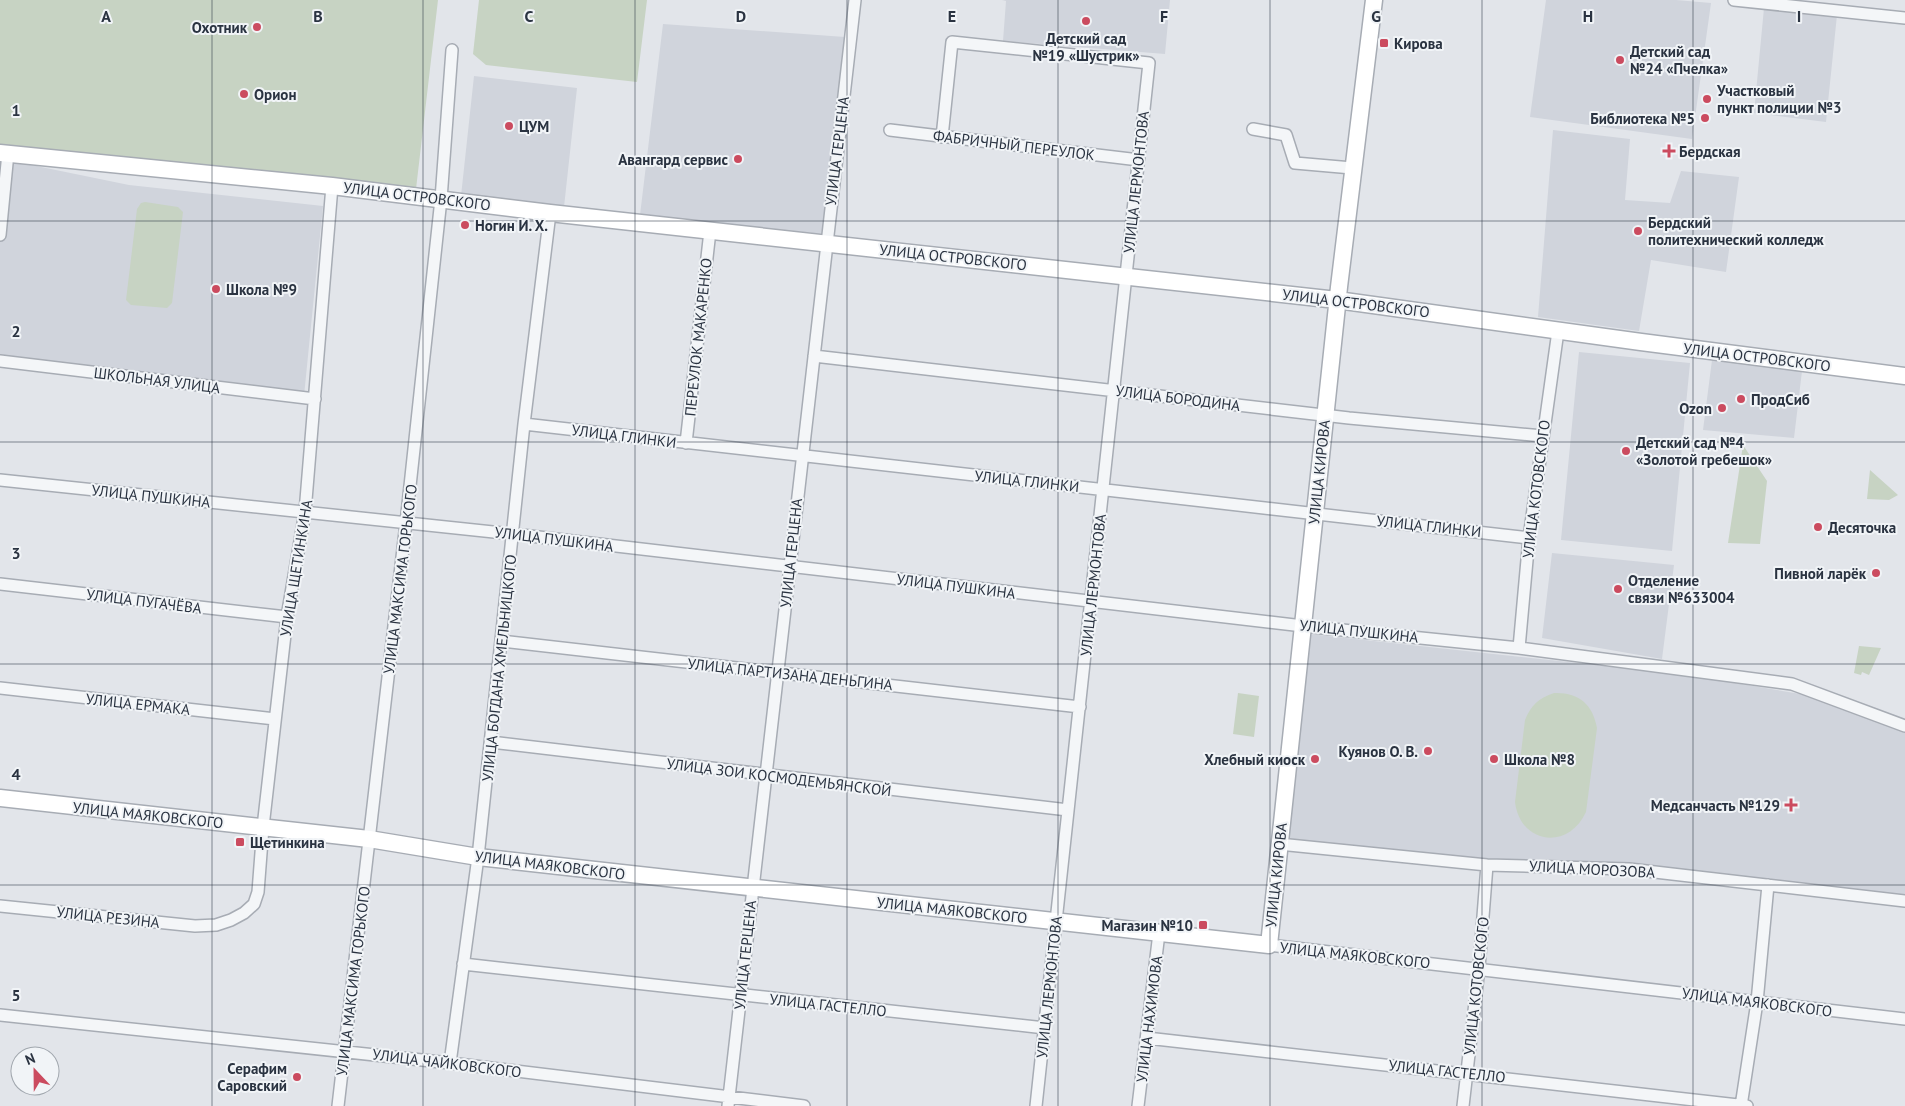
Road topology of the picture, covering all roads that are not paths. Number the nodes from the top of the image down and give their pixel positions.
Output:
1 (855, 0) edge
2 (1374, 0) edge
3 (1734, 0) edge
4 (1905, 18) edge
5 (452, 50) dead end
6 (1253, 129) dead end
7 (890, 130) dead end
8 (942, 137) junction
9 (4, 153) edge
10 (1139, 160) junction
11 (1352, 168) junction
12 (332, 186) junction
13 (441, 199) junction
14 (550, 213) junction
15 (710, 231) junction
16 (0, 235) edge
17 (827, 243) junction
18 (1126, 276) junction
19 (1337, 300) junction
20 (1558, 330) junction
21 (814, 356) junction
22 (0, 361) edge
23 (1905, 376) edge
24 (1114, 391) junction
25 (315, 399) junction
26 (1325, 415) junction
27 (524, 424) junction
28 (1543, 436) junction
29 (686, 443) junction
30 (802, 456) junction
31 (0, 480) edge
32 (1104, 490) junction
33 (306, 512) junction
34 (1315, 514) junction
35 (406, 523) junction
36 (513, 534) junction
37 (1529, 538) junction
38 (790, 567) junction
39 (0, 584) edge
40 (1091, 601) junction
41 (287, 617) junction
42 (1303, 626) junction
43 (502, 641) junction
44 (1519, 648) junction
45 (778, 673) junction
46 (0, 688) edge
47 (1080, 707) junction
48 (275, 719) junction
49 (1905, 726) edge
50 (491, 742) junction
51 (766, 775) junction
52 (0, 798) edge
53 (1068, 810) junction
54 (262, 827) junction
55 (369, 839) junction
56 (1279, 844) junction
57 (478, 857) junction
58 (1487, 865) junction
59 (1768, 885) junction
60 (752, 888) junction
61 (1905, 901) edge
62 (0, 906) edge
63 (1056, 921) junction
64 (216, 925) joint
65 (1159, 932) junction
66 (1269, 945) junction
67 (463, 964) junction
68 (1480, 968) junction
69 (740, 995) junction
70 (1757, 1002) junction
71 (0, 1014) edge
72 (1905, 1019) edge
73 (1045, 1028) junction
74 (1146, 1038) junction
75 (345, 1051) junction
76 (450, 1063) junction
77 (1468, 1073) junction
78 (729, 1102) edge
79 (338, 1106) edge
80 (804, 1106) edge
81 (1036, 1106) edge
82 (1138, 1106) edge
83 (1463, 1106) edge
84 (1743, 1106) edge

1 - 17 street, УЛИЦА ГЕРЦЕНА
2 - 11 street, УЛИЦА КИРОВА
3 - 4 street
5 - 13 street, УЛИЦА МАКСИМА ГОРЬКОГО
6 - 11 street
7 - 8 street, ФАБРИЧНЫЙ ПЕРЕУЛОК
8 - 10 street, ФАБРИЧНЫЙ ПЕРЕУЛОК
8 - 10 street, УЛИЦА ЛЕРМОНТОВА
9 - 12 street, УЛИЦА ОСТРОВСКОГО
9 - 16 street
10 - 18 street, УЛИЦА ЛЕРМОНТОВА
11 - 19 street, УЛИЦА КИРОВА
12 - 13 street, УЛИЦА ОСТРОВСКОГО
12 - 25 street, УЛИЦА ЩЕТИНКИНА
13 - 14 street, УЛИЦА ОСТРОВСКОГО
13 - 35 street, УЛИЦА МАКСИМА ГОРЬКОГО
14 - 15 street, УЛИЦА ОСТРОВСКОГО
14 - 27 street, УЛИЦА БОГДАНА ХМЕЛЬНИЦКОГО
15 - 17 street, УЛИЦА ОСТРОВСКОГО
15 - 29 street, ПЕРЕУЛОК МАКАРЕНКО
17 - 18 street, УЛИЦА ОСТРОВСКОГО
17 - 21 street, УЛИЦА ГЕРЦЕНА
18 - 19 street, УЛИЦА ОСТРОВСКОГО
18 - 24 street, УЛИЦА ЛЕРМОНТОВА
19 - 20 street, УЛИЦА ОСТРОВСКОГО
19 - 26 street, УЛИЦА КИРОВА
20 - 23 street, УЛИЦА ОСТРОВСКОГО
20 - 28 street, УЛИЦА КОТОВСКОГО
21 - 24 street, УЛИЦА БОРОДИНА
21 - 30 street, УЛИЦА ГЕРЦЕНА
22 - 25 street, ШКОЛЬНАЯ УЛИЦА
24 - 26 street, УЛИЦА БОРОДИНА
24 - 32 street, УЛИЦА ЛЕРМОНТОВА
25 - 33 street, УЛИЦА ЩЕТИНКИНА
26 - 28 street, УЛИЦА БОРОДИНА
26 - 34 street, УЛИЦА КИРОВА
27 - 29 street, УЛИЦА ГЛИНКИ
27 - 36 street, УЛИЦА БОГДАНА ХМЕЛЬНИЦКОГО
28 - 37 street, УЛИЦА КОТОВСКОГО
29 - 30 street, УЛИЦА ГЛИНКИ
30 - 32 street, УЛИЦА ГЛИНКИ
30 - 38 street, УЛИЦА ГЕРЦЕНА
31 - 33 street, УЛИЦА ПУШКИНА
32 - 34 street, УЛИЦА ГЛИНКИ
32 - 40 street, УЛИЦА ЛЕРМОНТОВА
33 - 35 street, УЛИЦА ПУШКИНА
33 - 41 street, УЛИЦА ЩЕТИНКИНА
34 - 37 street, УЛИЦА ГЛИНКИ
34 - 42 street, УЛИЦА КИРОВА
35 - 36 street, УЛИЦА ПУШКИНА
35 - 55 street, УЛИЦА МАКСИМА ГОРЬКОГО
36 - 38 street, УЛИЦА ПУШКИНА
36 - 43 street, УЛИЦА БОГДАНА ХМЕЛЬНИЦКОГО
37 - 44 street, УЛИЦА КОТОВСКОГО
38 - 40 street, УЛИЦА ПУШКИНА
38 - 45 street, УЛИЦА ГЕРЦЕНА
39 - 41 street, УЛИЦА ПУГАЧЁВА
40 - 42 street, УЛИЦА ПУШКИНА
40 - 47 street, УЛИЦА ЛЕРМОНТОВА
41 - 48 street, УЛИЦА ЩЕТИНКИНА
42 - 44 street, УЛИЦА ПУШКИНА
42 - 56 street, УЛИЦА КИРОВА
43 - 45 street, УЛИЦА ПАРТИЗАНА ДЕНЬГИНА
43 - 50 street, УЛИЦА БОГДАНА ХМЕЛЬНИЦКОГО
44 - 49 street, УЛИЦА ПУШКИНА
45 - 47 street, УЛИЦА ПАРТИЗАНА ДЕНЬГИНА
45 - 51 street, УЛИЦА ГЕРЦЕНА
46 - 48 street, УЛИЦА ЕРМАКА
47 - 53 street, УЛИЦА ЛЕРМОНТОВА
48 - 54 street, УЛИЦА ЩЕТИНКИНА
50 - 51 street, УЛИЦА ЗОИ КОСМОДЕМЬЯНСКОЙ
50 - 57 street, УЛИЦА БОГДАНА ХМЕЛЬНИЦКОГО
51 - 53 street, УЛИЦА ЗОИ КОСМОДЕМЬЯНСКОЙ
51 - 60 street, УЛИЦА ГЕРЦЕНА
52 - 54 street, УЛИЦА МАЯКОВСКОГО
53 - 63 street, УЛИЦА ЛЕРМОНТОВА
54 - 55 street, УЛИЦА МАЯКОВСКОГО
54 - 64 street, УЛИЦА ЩЕТИНКИНА
55 - 57 street, УЛИЦА МАЯКОВСКОГО
55 - 75 street, УЛИЦА МАКСИМА ГОРЬКОГО
56 - 58 street, УЛИЦА МОРОЗОВА
56 - 66 street, УЛИЦА КИРОВА
57 - 60 street, УЛИЦА МАЯКОВСКОГО
57 - 67 street, УЛИЦА БОГДАНА ХМЕЛЬНИЦКОГО
58 - 59 street, УЛИЦА МОРОЗОВА
58 - 68 street, УЛИЦА КОТОВСКОГО
59 - 61 street, УЛИЦА МОРОЗОВА
59 - 70 street
60 - 63 street, УЛИЦА МАЯКОВСКОГО
60 - 69 street, УЛИЦА ГЕРЦЕНА
62 - 64 street, УЛИЦА РЕЗИНА
63 - 65 street, УЛИЦА МАЯКОВСКОГО
63 - 73 street, УЛИЦА ЛЕРМОНТОВА
65 - 66 street, УЛИЦА МАЯКОВСКОГО
65 - 74 street, УЛИЦА НАХИМОВА
66 - 68 street, УЛИЦА МАЯКОВСКОГО
67 - 69 street, УЛИЦА ГАСТЕЛЛО
67 - 76 street, УЛИЦА БОГДАНА ХМЕЛЬНИЦКОГО
68 - 70 street, УЛИЦА МАЯКОВСКОГО
68 - 77 street, УЛИЦА КОТОВСКОГО
69 - 73 street, УЛИЦА ГАСТЕЛЛО
69 - 78 street, УЛИЦА ГЕРЦЕНА
70 - 72 street, УЛИЦА МАЯКОВСКОГО
70 - 84 street
71 - 75 street, УЛИЦА ЧАЙКОВСКОГО
73 - 81 street, УЛИЦА ЛЕРМОНТОВА
74 - 77 street, УЛИЦА ГАСТЕЛЛО
74 - 82 street, УЛИЦА НАХИМОВА
75 - 76 street, УЛИЦА ЧАЙКОВСКОГО
75 - 79 street, УЛИЦА МАКСИМА ГОРЬКОГО
76 - 78 street, УЛИЦА ЧАЙКОВСКОГО
77 - 83 street, УЛИЦА КОТОВСКОГО
77 - 84 street, УЛИЦА ГАСТЕЛЛО
78 - 80 street, УЛИЦА ЧАЙКОВСКОГО

